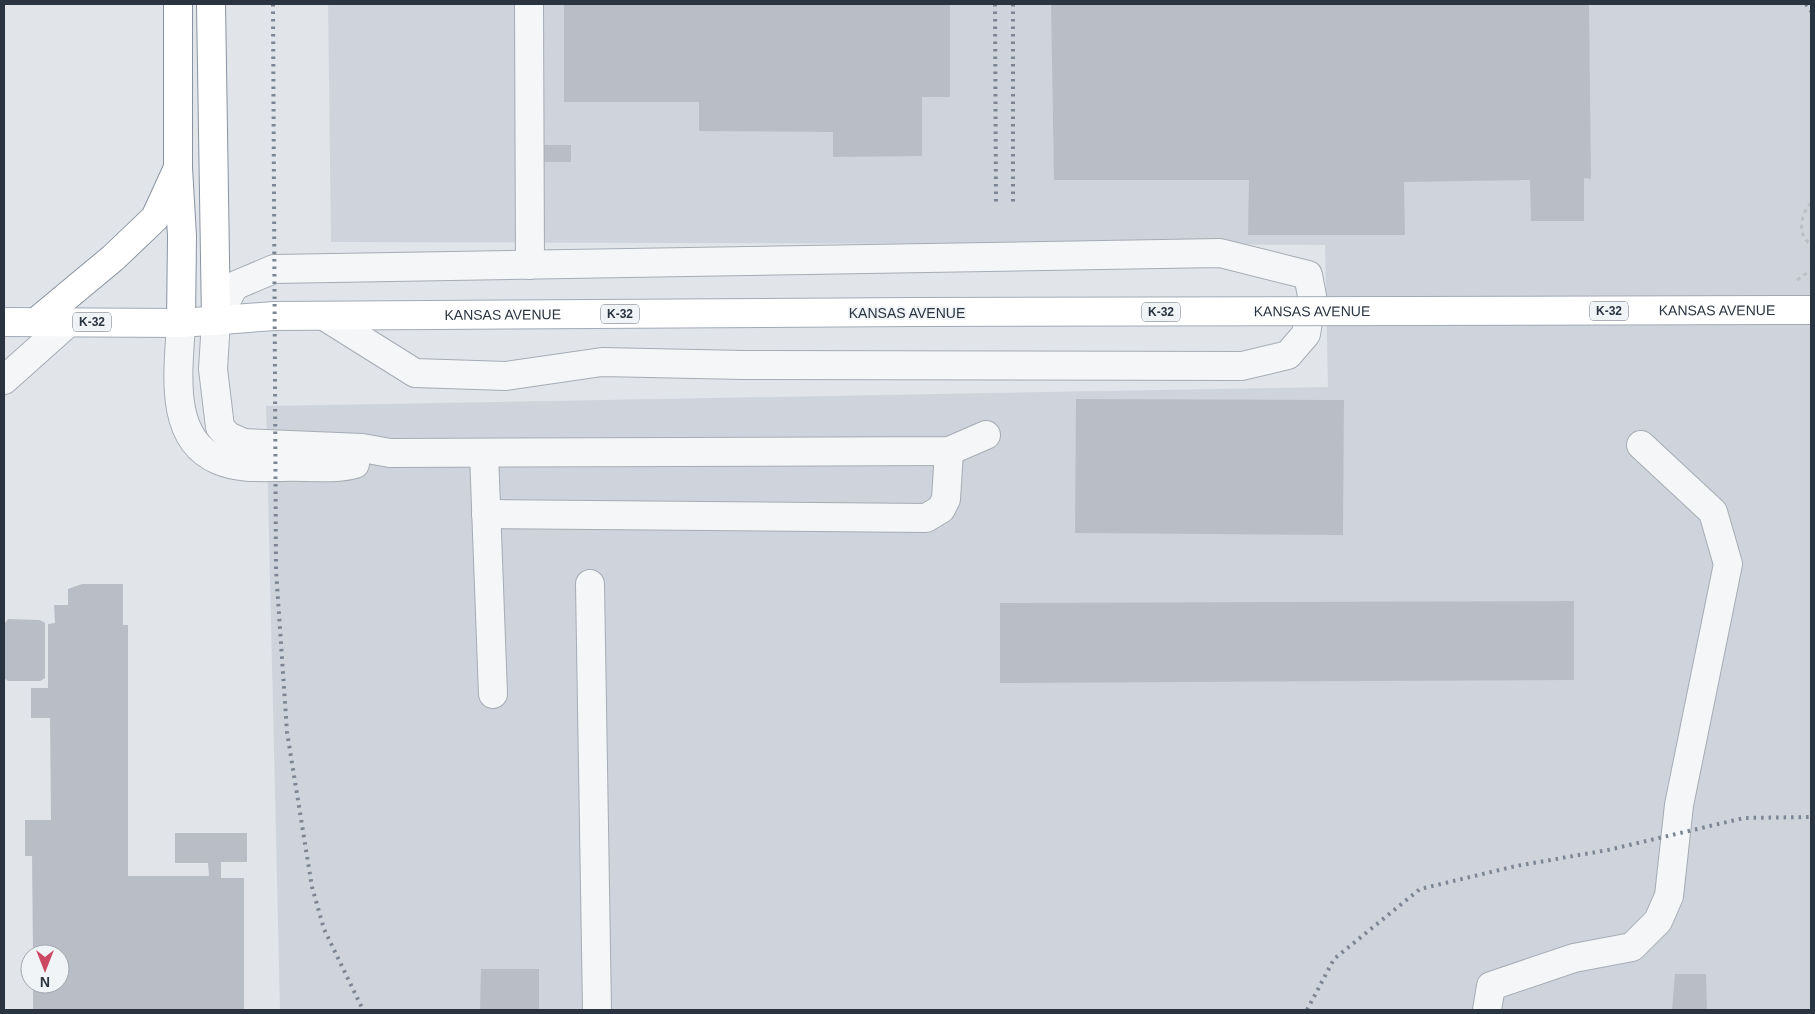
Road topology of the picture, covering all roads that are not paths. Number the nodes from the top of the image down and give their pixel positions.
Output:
1 (178, 4) edge
2 (211, 4) edge
3 (529, 4) edge
4 (178, 168) junction
5 (530, 264) junction
6 (1811, 310) edge
7 (324, 316) junction
8 (216, 321) junction
9 (4, 322) edge
10 (36, 322) junction
11 (69, 322) junction
12 (181, 323) junction
13 (4, 380) edge
14 (986, 435) dead end
15 (1641, 445) dead end
16 (949, 451) junction
17 (390, 453) junction
18 (484, 453) junction
19 (486, 514) junction
20 (590, 584) dead end
21 (493, 694) dead end
22 (597, 1010) edge
23 (1488, 1010) edge

1 - 4 main road
2 - 8 main road
3 - 5 street
4 - 10 main road
4 - 12 main road
5 - 7 street
5 - 8 street
6 - 7 main road, KANSAS AVENUE / K-32, bridge
7 - 8 main road, KANSAS AVENUE / K-32
8 - 12 main road, KANSAS AVENUE / K-32
8 - 17 street
9 - 10 main road, KANSAS AVENUE / K-32
10 - 11 main road, KANSAS AVENUE / K-32
11 - 12 main road, KANSAS AVENUE / K-32
11 - 13 street
12 - 17 street
14 - 16 street
15 - 23 street
16 - 18 street
16 - 19 street
17 - 18 street
18 - 19 street
19 - 21 street
20 - 22 street

